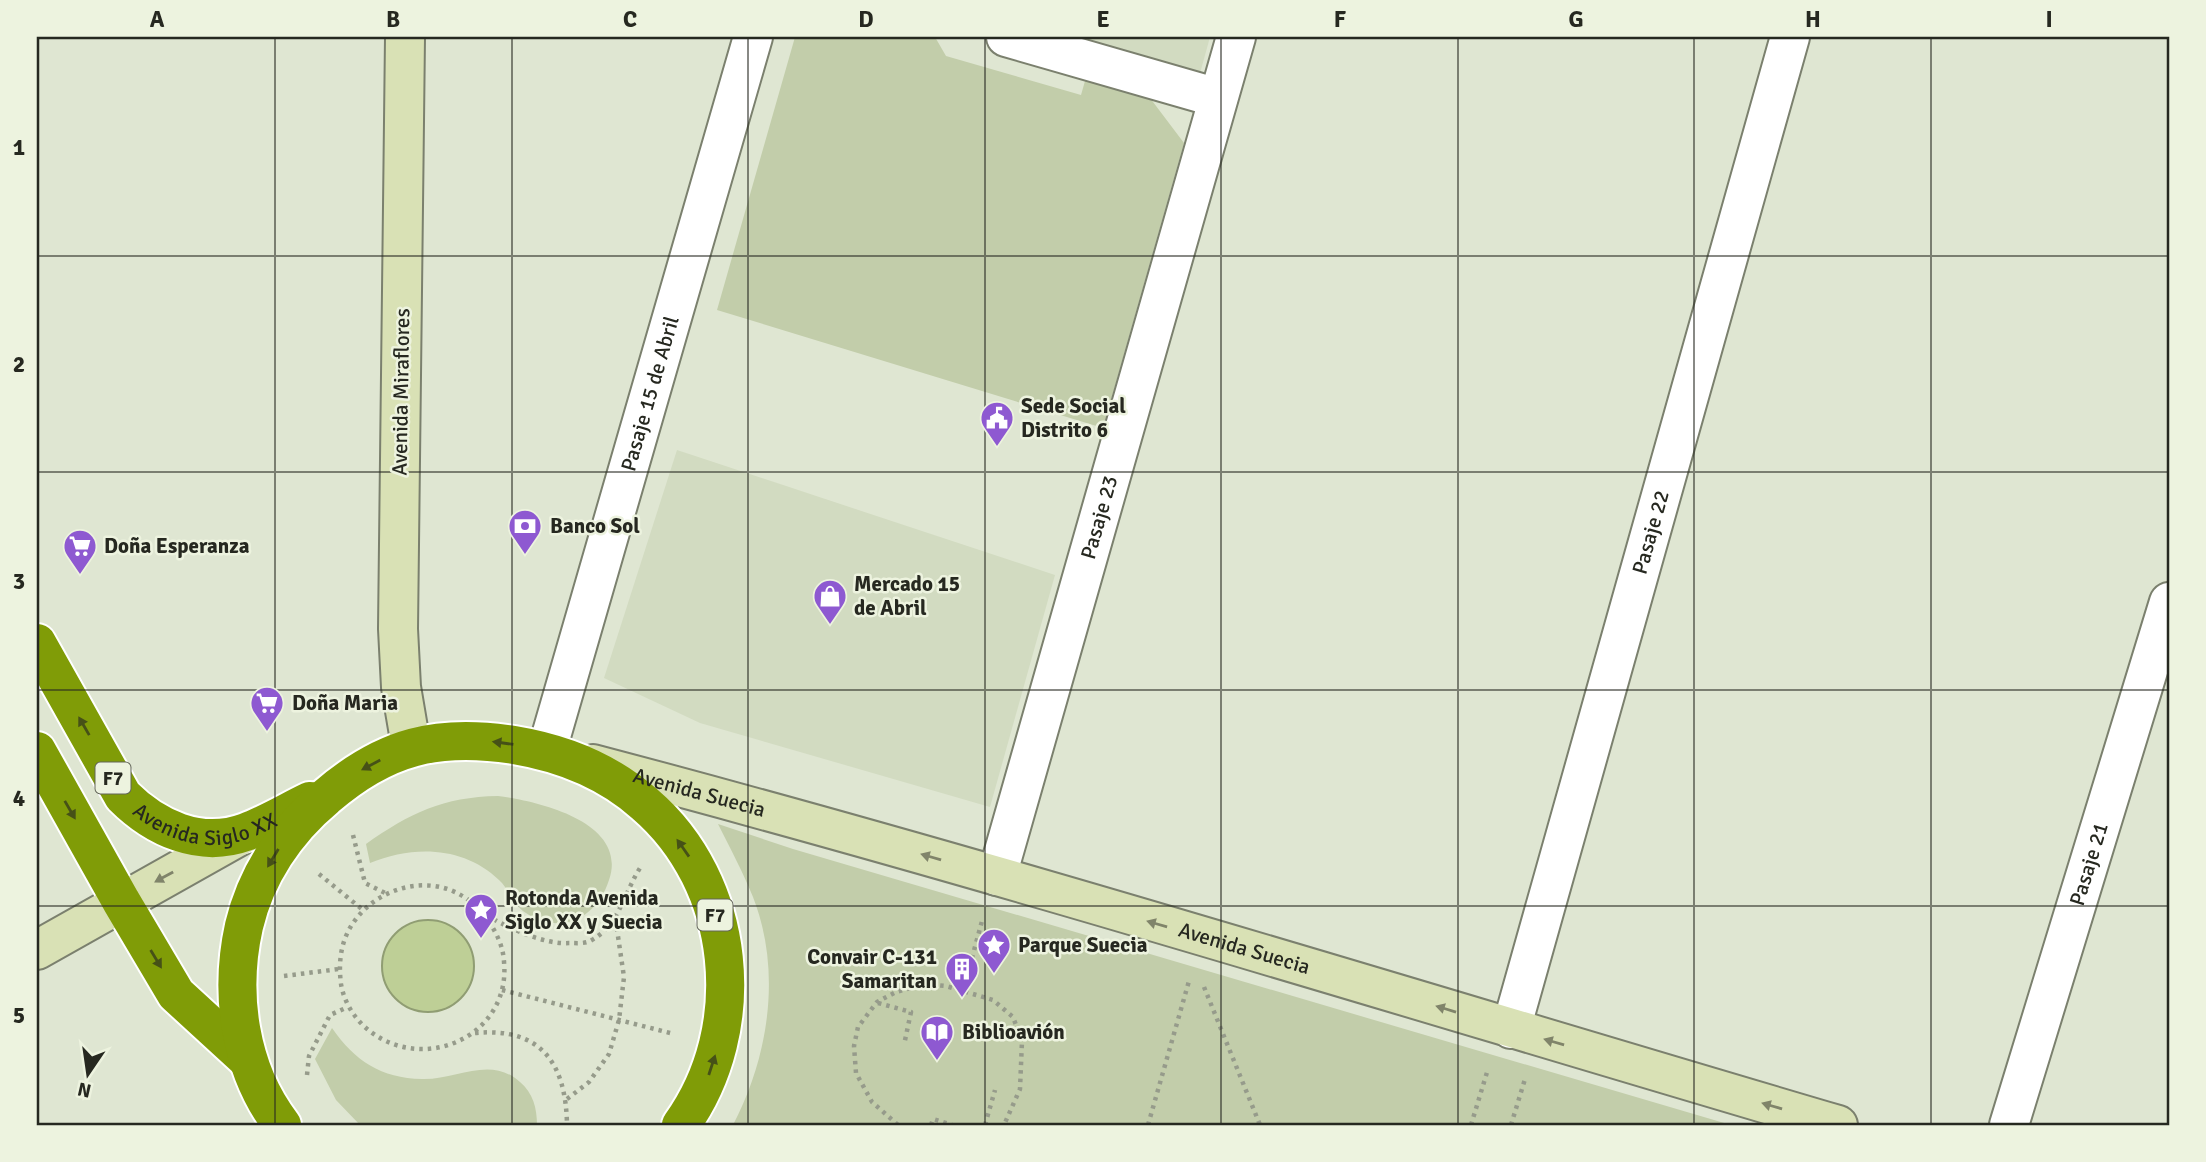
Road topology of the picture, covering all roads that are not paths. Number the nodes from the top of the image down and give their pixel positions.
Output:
1 (405, 37) edge
2 (753, 37) edge
3 (1006, 37) edge
4 (1236, 37) edge
5 (1790, 37) edge
6 (1218, 98) junction
7 (2169, 602) edge
8 (37, 643) edge
9 (411, 746) junction
10 (37, 751) edge
11 (558, 754) junction
12 (335, 789) junction
13 (245, 833) junction
14 (996, 876) junction
15 (121, 901) junction
16 (37, 950) edge
17 (1511, 1029) junction
18 (248, 1060) junction
19 (272, 1115) edge
20 (681, 1125) edge
21 (1838, 1125) edge
22 (2009, 1125) edge

1 - 9 main road, Avenida Miraflores
2 - 11 street, Pasaje 15 de Abril
3 - 6 street
4 - 6 street, Pasaje 23
5 - 17 street, Pasaje 22
6 - 14 street, Pasaje 23
7 - 22 street, Pasaje 21
13 -> 8 highway, Avenida Siglo XX / F7
11 -> 9 highway, F7
9 -> 12 highway, F7
10 -> 15 highway, F7
14 -> 11 main road, Avenida Suecia
20 -> 11 highway, F7
12 - 13 highway, Avenida Siglo XX / F7
12 -> 18 highway, F7
13 -> 15 main road
17 -> 14 main road, Avenida Suecia
15 - 16 main road
15 -> 18 highway, F7
21 -> 17 main road, Avenida Suecia
18 - 19 highway, F7

